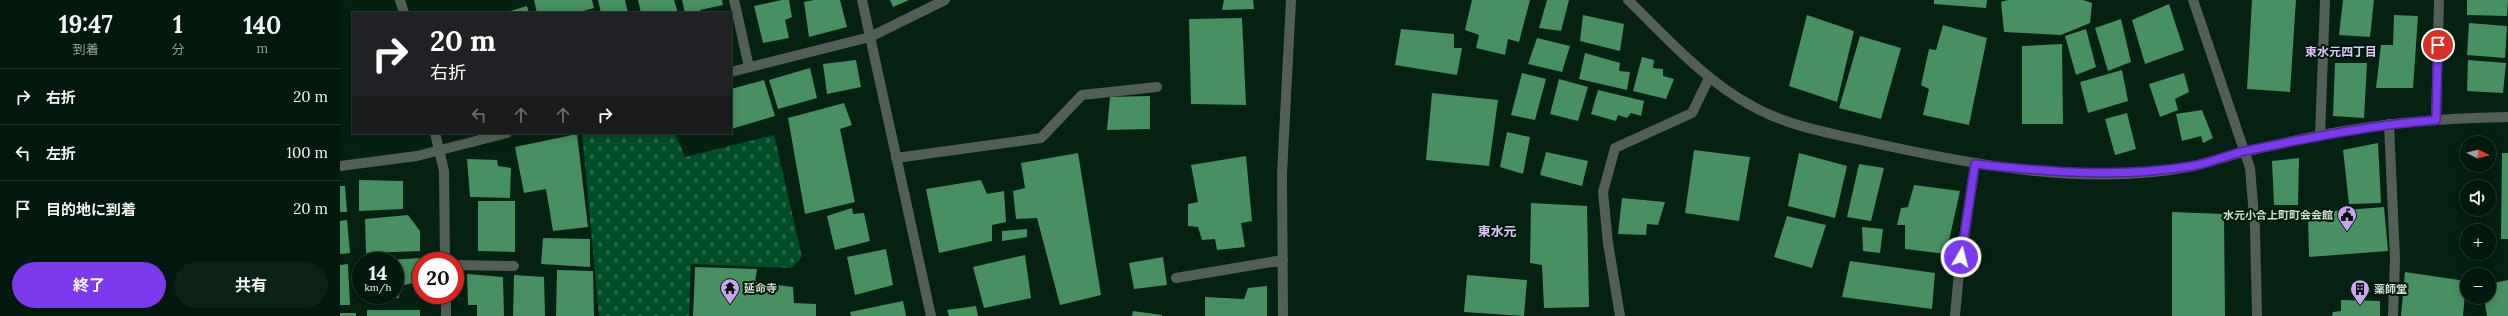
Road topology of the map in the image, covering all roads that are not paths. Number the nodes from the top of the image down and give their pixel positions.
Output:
1 (400, 0) edge
2 (734, 0) edge
3 (862, 0) edge
4 (945, 0) edge
5 (1291, 0) edge
6 (1628, 0) edge
7 (2193, 0) edge
8 (2325, 0) edge
9 (2439, 0) edge
10 (404, 12) edge
11 (870, 37) junction
12 (750, 67) junction
13 (732, 72) edge
14 (1709, 78) junction
15 (1157, 87) dead end
16 (2508, 117) edge
17 (2436, 120) junction
18 (2389, 124) junction
19 (435, 134) edge
20 (503, 134) edge
21 (2320, 136) junction
22 (440, 151) junction
23 (2243, 152) junction
24 (896, 158) junction
25 (1975, 164) junction
26 (340, 166) edge
27 (445, 252) edge
28 (1282, 260) junction
29 (464, 265) edge
30 (514, 266) dead end
31 (1176, 278) dead end
32 (446, 304) edge
33 (446, 316) edge
34 (931, 316) edge
35 (1283, 316) edge
36 (1620, 316) edge
37 (1955, 316) edge
38 (2257, 316) edge
39 (2393, 316) edge

1 - 10 street
2 - 12 street
3 - 11 street
4 - 11 street
5 - 28 street
6 - 14 street
7 - 23 street
8 - 21 street
9 - 17 street
11 - 12 street
11 - 24 street
12 - 13 street
14 - 25 street
14 - 36 street
15 - 24 street
16 - 17 street
17 - 18 street
18 - 21 street
18 - 39 street
19 - 22 street
20 - 22 street
21 - 23 street
22 - 26 street
22 - 27 street
23 - 25 street
23 - 38 street
24 - 34 street
25 - 37 street
28 - 31 street
28 - 35 street
29 - 30 street
32 - 33 street

